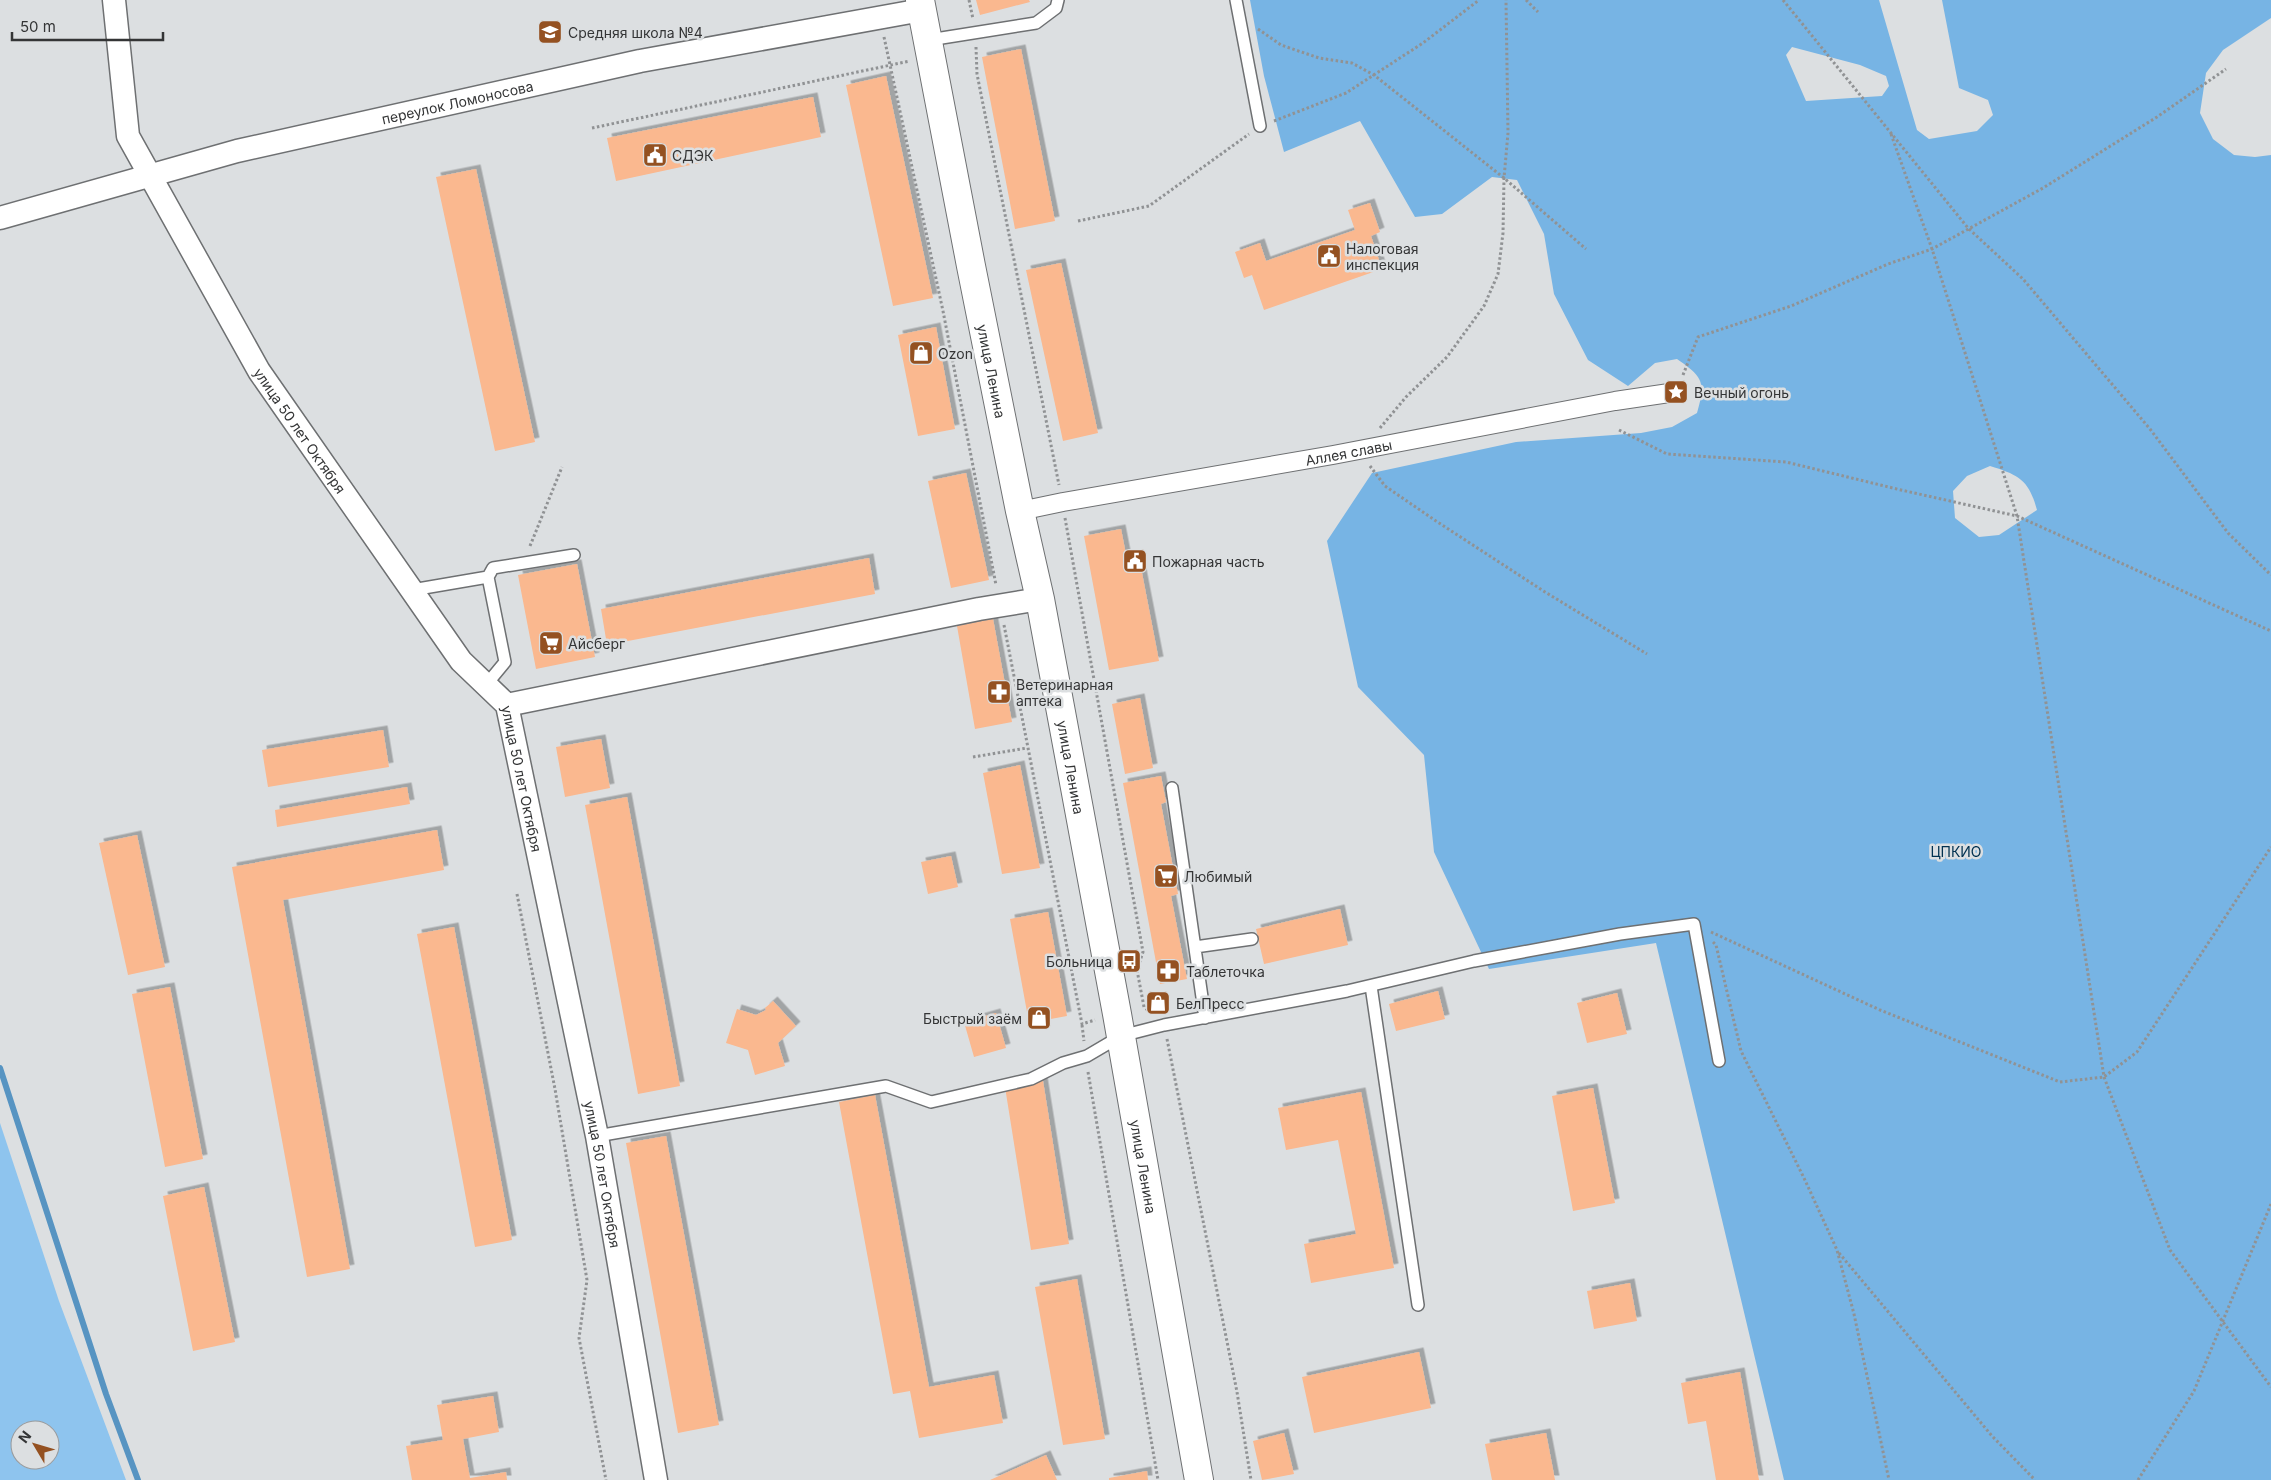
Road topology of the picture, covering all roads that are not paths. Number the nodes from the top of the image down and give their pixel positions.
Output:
1 (114, 0) edge
2 (1058, 0) edge
3 (1236, 0) edge
4 (921, 5) edge
5 (930, 48) junction
6 (1260, 126) road end
7 (152, 176) junction
8 (0, 218) edge
9 (1676, 392) road end
10 (1020, 511) junction
11 (574, 555) dead end
12 (488, 577) junction
13 (412, 590) junction
14 (1040, 599) junction
15 (486, 685) junction
16 (507, 705) junction
17 (1172, 788) dead end
18 (1252, 939) dead end
19 (1195, 947) junction
20 (1371, 986) junction
21 (1205, 1018) junction
22 (1119, 1025) junction
23 (1719, 1061) dead end
24 (597, 1136) junction
25 (1418, 1305) dead end
26 (656, 1480) edge
27 (1199, 1480) edge

1 - 7 street, улица 50 лет Октября
2 - 5 lane
3 - 6 lane
4 - 5 street, улица Ленина
4 - 7 street, переулок Ломоносова
5 - 10 street, улица Ленина
7 - 8 street, переулок Ломоносова
7 - 13 street, улица 50 лет Октября
9 - 10 street, Аллея славы
10 - 14 street, улица Ленина
11 - 12 lane
12 - 13 lane
12 - 15 lane
13 - 15 street, улица 50 лет Октября
14 - 16 street
14 - 22 street, улица Ленина
15 - 16 street, улица 50 лет Октября
16 - 24 street, улица 50 лет Октября
17 - 19 lane
18 - 19 lane
19 - 21 lane
20 - 21 lane
20 - 23 lane
20 - 25 lane
21 - 22 lane
22 - 24 lane
22 - 27 street, улица Ленина
24 - 26 street, улица 50 лет Октября

